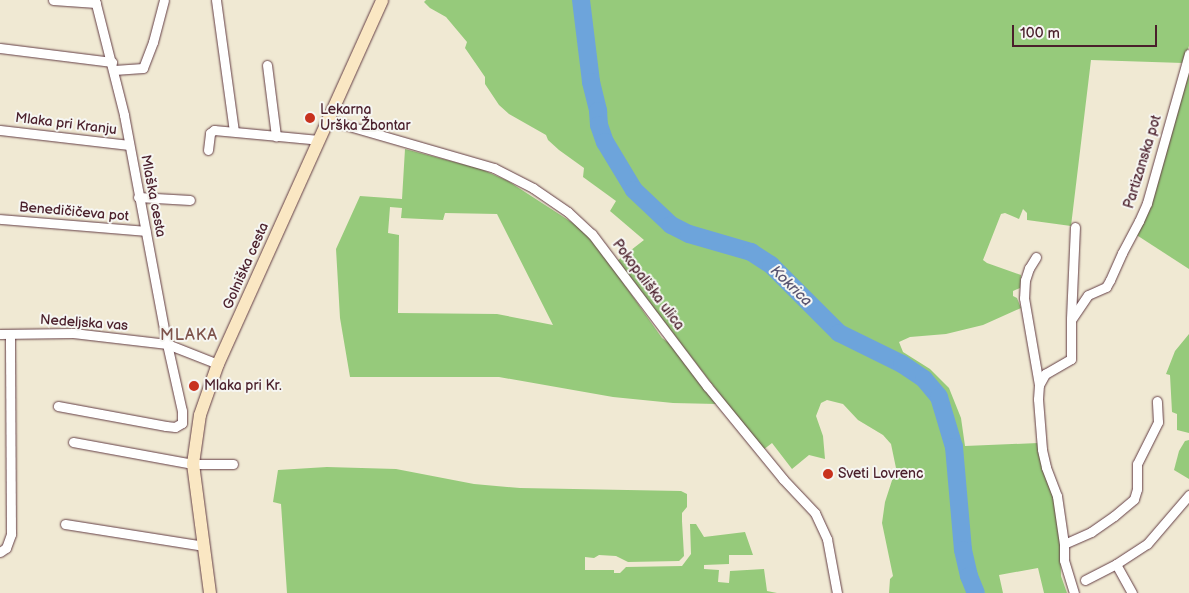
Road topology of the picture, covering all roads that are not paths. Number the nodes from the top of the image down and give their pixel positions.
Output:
1 (53, 0) edge
2 (164, 0) edge
3 (216, 0) edge
4 (382, 0) edge
5 (95, 2) edge
6 (0, 48) edge
7 (1189, 54) edge
8 (267, 65) dead end
9 (113, 66) junction
10 (328, 120) junction
11 (0, 130) edge
12 (234, 131) junction
13 (276, 136) junction
14 (319, 140) junction
15 (129, 145) junction
16 (208, 150) dead end
17 (138, 198) junction
18 (190, 200) dead end
19 (0, 219) edge
20 (1076, 227) dead end
21 (146, 231) junction
22 (1036, 257) dead end
23 (1071, 320) junction
24 (0, 334) edge
25 (10, 334) junction
26 (167, 344) junction
27 (218, 364) junction
28 (1039, 385) junction
29 (1156, 401) dead end
30 (58, 406) dead end
31 (73, 442) dead end
32 (193, 464) junction
33 (233, 464) dead end
34 (1189, 495) edge
35 (65, 524) dead end
36 (1064, 544) junction
37 (204, 546) junction
38 (0, 552) edge
39 (1116, 564) junction
40 (1085, 580) dead end
41 (210, 593) edge
42 (837, 593) edge
43 (1074, 593) edge
44 (1132, 593) edge

1 - 5 street
2 - 9 street
3 - 12 street
4 - 10 main road, Golniška cesta
5 - 9 street, Mlaška cesta
6 - 9 street
7 - 23 street, Partizanska pot
8 - 13 street
9 - 15 street, Mlaška cesta
10 - 14 main road, Golniška cesta
10 - 42 street, Pokopališka ulica
11 - 15 street, Mlaka pri Kranju
12 - 13 street
12 - 16 street
13 - 14 street
14 - 27 main road, Golniška cesta
15 - 17 street, Mlaška cesta
17 - 18 street
17 - 21 street, Mlaška cesta
19 - 21 street, Benedičičeva pot
20 - 23 street
21 - 26 street, Mlaška cesta
22 - 28 street
23 - 28 street
24 - 25 street, Nedeljska vas
25 - 26 street, Nedeljska vas
25 - 38 street
26 - 27 street
26 - 30 street
27 - 32 main road, Golniška cesta
28 - 36 street
29 - 36 street
31 - 32 street
32 - 33 street
32 - 37 main road, Golniška cesta
34 - 39 street
35 - 37 street
36 - 43 street
37 - 41 main road, Golniška cesta
39 - 40 street
39 - 44 street

